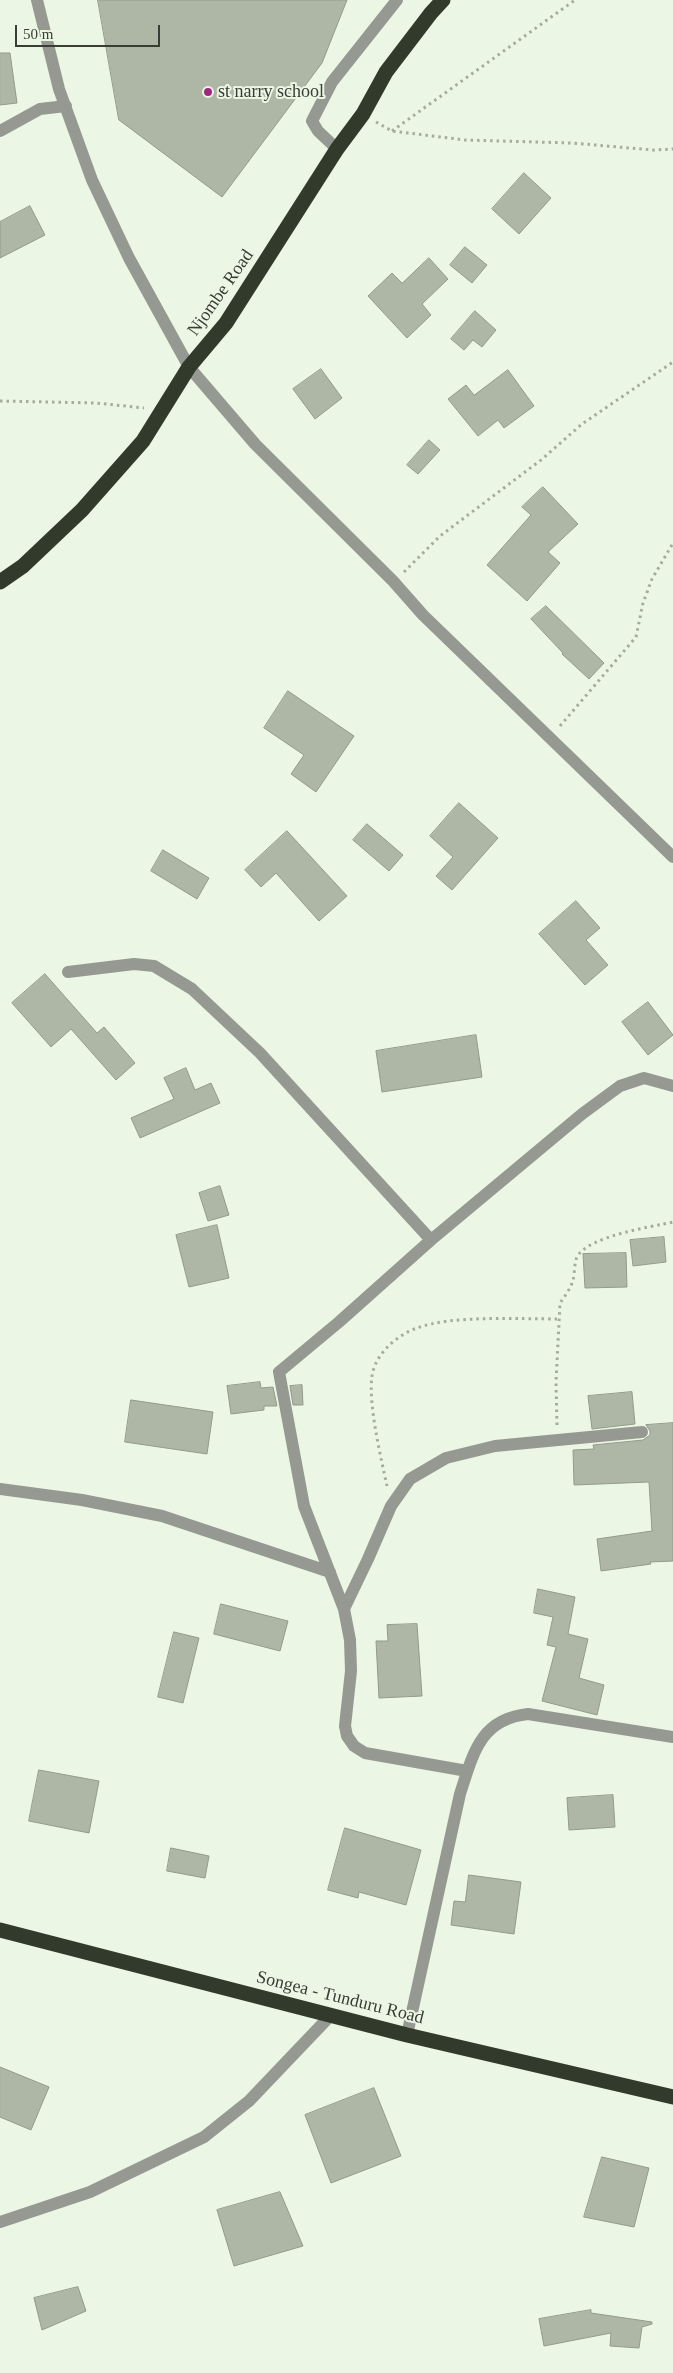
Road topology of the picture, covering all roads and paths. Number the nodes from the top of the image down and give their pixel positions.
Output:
1 (37, 0) edge
2 (397, 0) edge
3 (444, 0) edge
4 (574, 0) edge
5 (66, 106) junction
6 (363, 114) junction
7 (0, 131) edge
8 (392, 131) junction
9 (337, 149) junction
10 (673, 149) edge
11 (673, 362) edge
12 (189, 367) junction
13 (0, 401) edge
14 (161, 411) junction
15 (673, 543) edge
16 (0, 582) edge
17 (393, 582) junction
18 (550, 738) junction
19 (673, 857) edge
20 (68, 972) dead end
21 (673, 1086) edge
22 (673, 1222) edge
23 (431, 1240) junction
24 (558, 1319) junction
25 (642, 1432) dead end
26 (558, 1439) junction
27 (0, 1488) edge
28 (391, 1506) junction
29 (330, 1572) junction
30 (344, 1609) junction
31 (673, 1737) edge
32 (468, 1771) junction
33 (0, 1930) edge
34 (331, 2015) junction
35 (407, 2035) junction
36 (673, 2097) edge
37 (0, 2222) edge

1 - 5 street
2 - 9 street
3 - 6 highway, Njombe Road
4 - 8 path
5 - 7 street
5 - 12 street
6 - 8 path
6 - 9 highway, Njombe Road
8 - 10 path
9 - 12 highway, Njombe Road
11 - 17 path
12 - 14 highway, Njombe Road
12 - 17 street
13 - 14 path
14 - 16 highway, Njombe Road
15 - 18 path
17 - 18 street
18 - 19 street
20 - 23 street
21 - 23 street
22 - 24 path
23 - 29 street
24 - 26 path
24 - 28 path
25 - 26 street
26 - 28 street
27 - 29 street
28 - 30 street
29 - 30 street
30 - 32 street
31 - 32 street
32 - 35 street
33 - 34 highway, Songea - Tunduru Road
34 - 35 highway, Songea - Tunduru Road
34 - 37 street
35 - 36 highway, Songea - Tunduru Road

